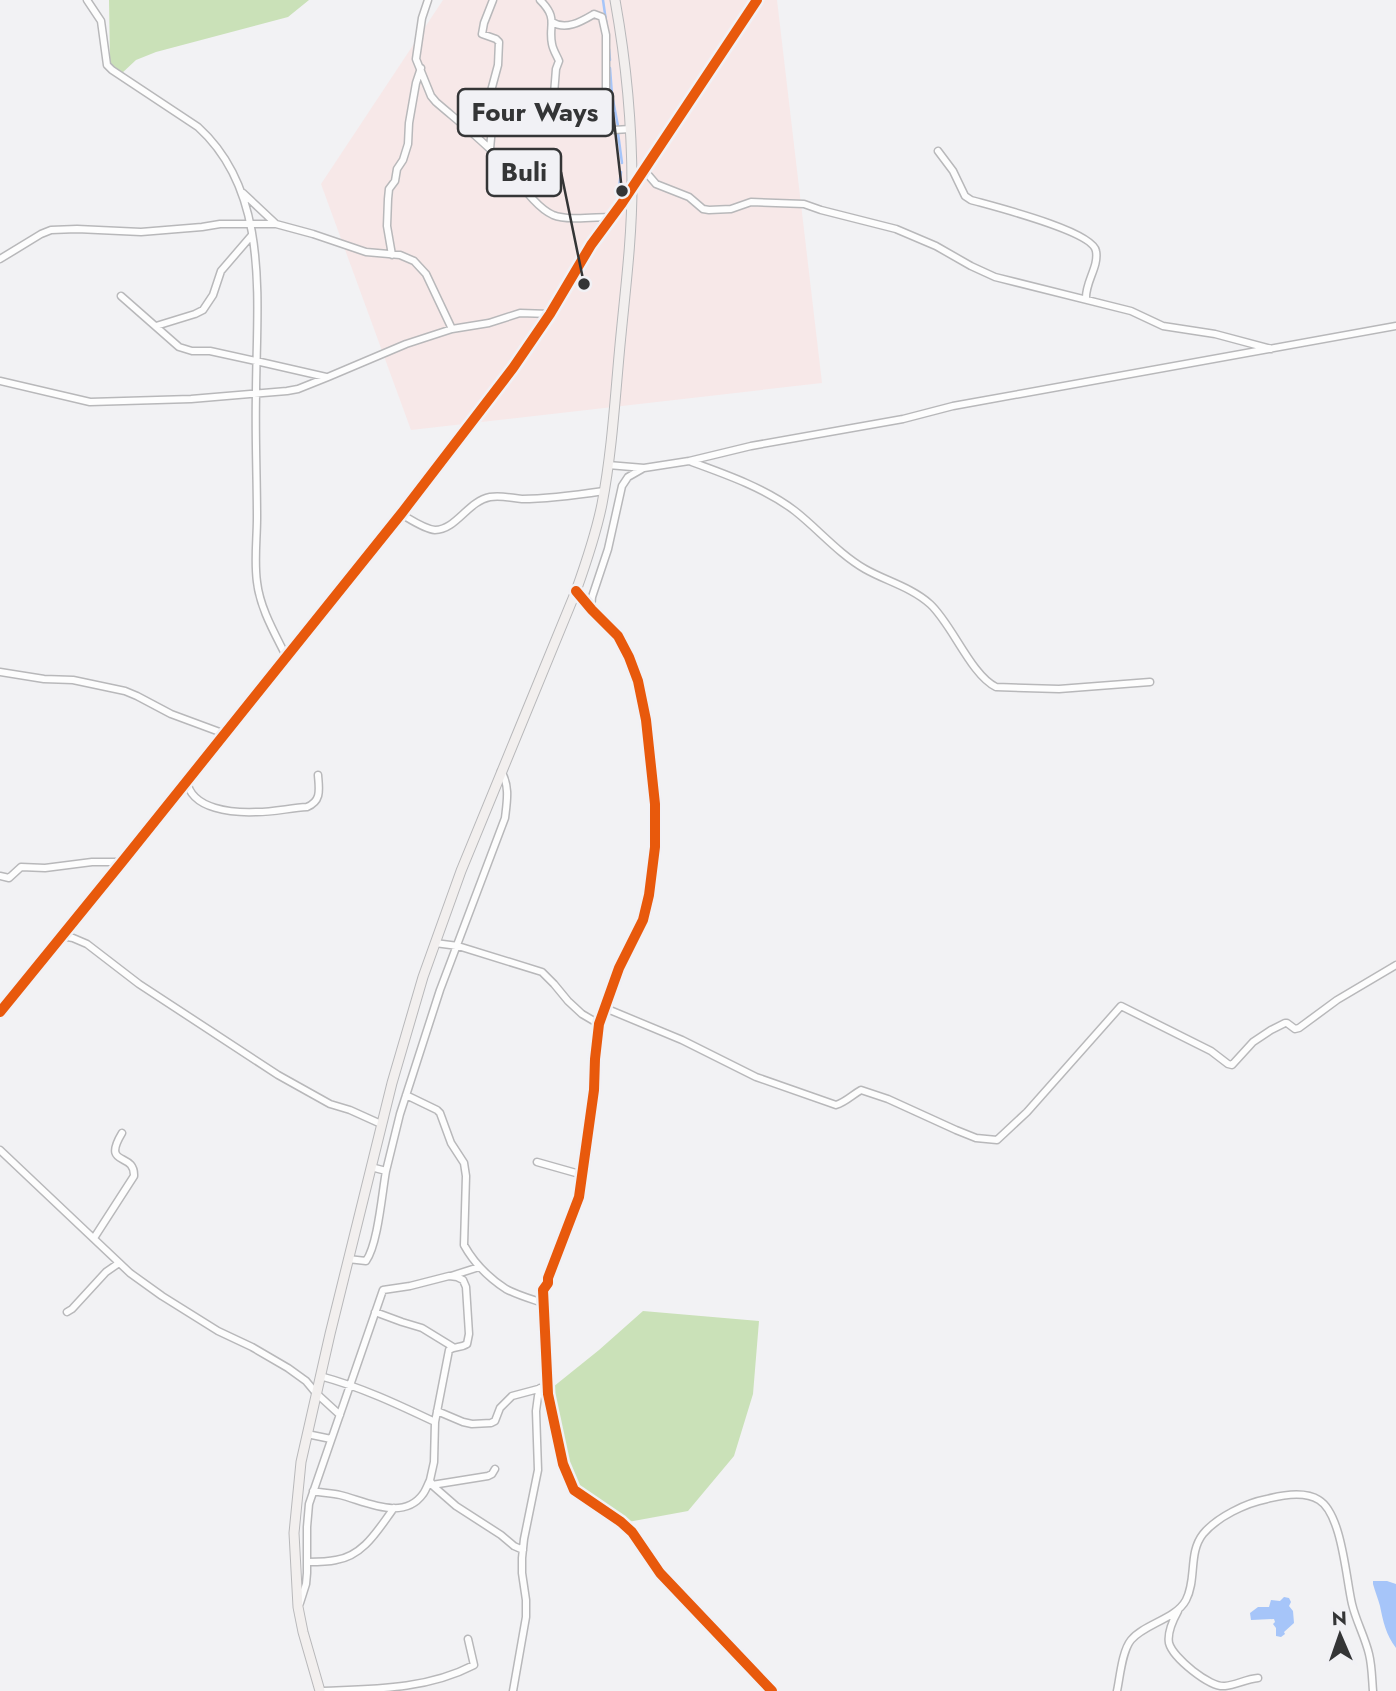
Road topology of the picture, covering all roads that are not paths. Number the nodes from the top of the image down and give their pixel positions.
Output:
1 (87, 0) edge
2 (428, 0) edge
3 (493, 0) edge
4 (540, 0) edge
5 (615, 0) edge
6 (757, 0) edge
7 (552, 22) junction
8 (421, 68) junction
9 (554, 94) dead end
10 (630, 129) junction
11 (490, 149) junction
12 (938, 151) dead end
13 (644, 170) junction
14 (632, 188) junction
15 (242, 192) junction
16 (612, 217) junction
17 (250, 223) junction
18 (266, 224) junction
19 (276, 224) junction
20 (252, 236) junction
21 (391, 255) junction
22 (0, 259) edge
23 (121, 296) dead end
24 (1086, 299) junction
25 (550, 314) junction
26 (156, 326) junction
27 (1396, 326) edge
28 (452, 330) junction
29 (1273, 349) junction
30 (256, 360) junction
31 (328, 377) junction
32 (0, 381) edge
33 (256, 394) junction
34 (689, 461) junction
35 (608, 465) junction
36 (644, 468) junction
37 (604, 491) junction
38 (401, 514) junction
39 (576, 591) junction
40 (592, 610) junction
41 (285, 656) junction
42 (0, 673) edge
43 (1150, 682) dead end
44 (225, 734) junction
45 (501, 771) junction
46 (318, 775) dead end
47 (187, 781) junction
48 (122, 862) junction
49 (0, 876) edge
50 (62, 936) junction
51 (435, 943) junction
52 (458, 946) junction
53 (1396, 965) edge
54 (604, 1008) junction
55 (0, 1012) edge
56 (599, 1024) junction
57 (406, 1095) junction
58 (381, 1124) junction
59 (122, 1133) dead end
60 (0, 1150) edge
61 (537, 1162) dead end
62 (371, 1167) junction
63 (386, 1171) junction
64 (583, 1175) junction
65 (94, 1238) junction
66 (348, 1259) junction
67 (119, 1263) junction
68 (480, 1268) junction
69 (449, 1276) junction
70 (543, 1303) junction
71 (375, 1311) junction
72 (67, 1312) dead end
73 (453, 1347) junction
74 (320, 1376) junction
75 (351, 1384) junction
76 (544, 1387) junction
77 (316, 1393) junction
78 (437, 1411) junction
79 (340, 1415) junction
80 (435, 1422) junction
81 (307, 1434) junction
82 (331, 1439) junction
83 (495, 1469) dead end
84 (431, 1482) junction
85 (313, 1491) junction
86 (394, 1508) junction
87 (523, 1550) junction
88 (308, 1562) junction
89 (298, 1606) junction
90 (1179, 1609) junction
91 (468, 1639) dead end
92 (1258, 1678) dead end
93 (320, 1691) edge
94 (513, 1691) edge
95 (772, 1691) edge
96 (1117, 1691) edge
97 (1373, 1691) edge

1 - 15 street
2 - 8 street
3 - 11 street
4 - 7 street
5 - 10 main road
6 - 13 street
7 - 9 street
7 - 10 street
8 - 11 street
8 - 21 street
10 - 14 main road
11 - 16 street
12 - 24 street
13 - 14 street
13 - 24 street
14 - 16 street
14 - 35 main road
15 - 17 street
15 - 19 street
16 - 25 street
17 - 18 street
17 - 20 street
17 - 22 street
18 - 19 street
18 - 20 street
19 - 21 street
20 - 26 street
20 - 30 street
21 - 28 street
23 - 26 street
24 - 29 street
25 - 28 street
25 - 38 street
26 - 30 street
27 - 29 street
28 - 31 street
29 - 34 street
30 - 31 street
30 - 33 street
31 - 33 street
32 - 33 street
33 - 41 street
34 - 36 street
34 - 43 street
35 - 36 street
35 - 37 main road
36 - 40 street
37 - 38 street
37 - 39 main road
38 - 41 street
39 - 40 street
39 - 45 main road
40 - 54 street
41 - 44 street
42 - 44 street
44 - 47 street
45 - 51 main road
45 - 52 street
46 - 47 street
47 - 48 street
48 - 49 street
48 - 50 street
50 - 55 street
50 - 58 street
51 - 52 street
51 - 58 main road
52 - 56 street
52 - 57 street
53 - 54 street
54 - 56 street
56 - 64 street
57 - 63 street
57 - 68 street
58 - 62 main road
59 - 65 street
60 - 65 street
61 - 64 street
62 - 63 street
62 - 66 main road
63 - 66 street
64 - 70 street
65 - 67 street
66 - 74 main road
67 - 72 street
67 - 77 street
68 - 69 street
68 - 70 street
69 - 71 street
69 - 73 street
70 - 76 street
71 - 73 street
71 - 75 street
73 - 78 street
74 - 75 street
74 - 77 main road
75 - 79 street
75 - 80 street
76 - 78 street
76 - 87 street
76 - 95 street
77 - 79 street
77 - 81 main road
78 - 80 street
79 - 82 street
80 - 84 street
81 - 82 street
81 - 89 main road
82 - 85 street
83 - 84 street
84 - 86 street
84 - 87 street
85 - 86 street
85 - 88 street
86 - 88 street
87 - 94 street
88 - 89 street
89 - 93 main road
90 - 92 street
90 - 96 street
90 - 97 street
91 - 93 street

